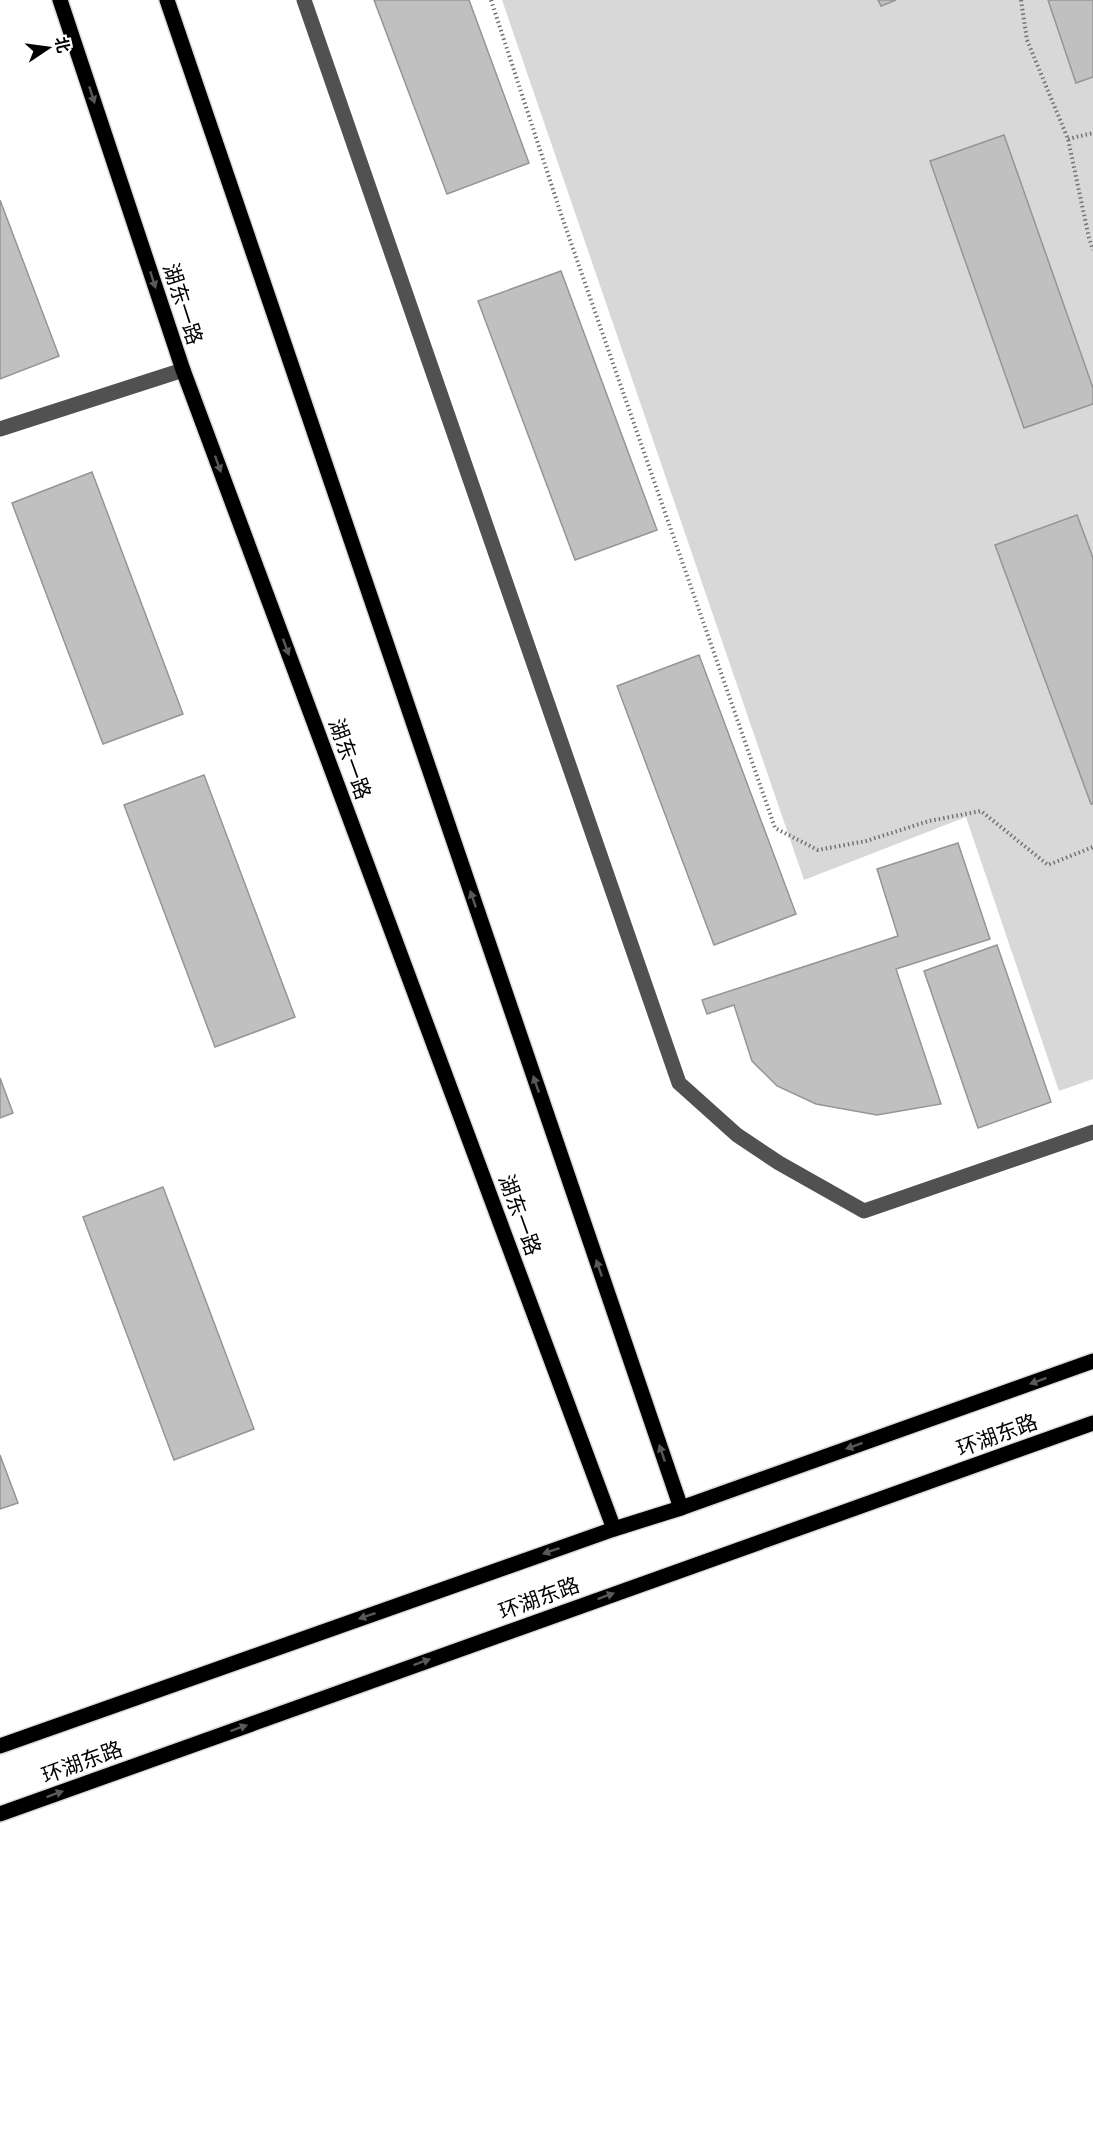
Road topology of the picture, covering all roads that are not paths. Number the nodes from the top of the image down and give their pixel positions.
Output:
1 (60, 0) edge
2 (167, 0) edge
3 (304, 0) edge
4 (183, 370) junction
5 (0, 429) edge
6 (1093, 1132) edge
7 (1093, 1361) edge
8 (1093, 1423) edge
9 (681, 1508) junction
10 (614, 1528) junction
11 (0, 1746) edge
12 (0, 1814) edge

1 -> 4 main road, 湖东一路
9 -> 2 main road
3 - 6 street
4 - 5 street
4 -> 10 main road, 湖东一路
7 -> 9 main road, 环湖东路
12 -> 8 main road, 环湖东路
9 - 10 main road, 环湖东路
10 -> 11 main road, 环湖东路

